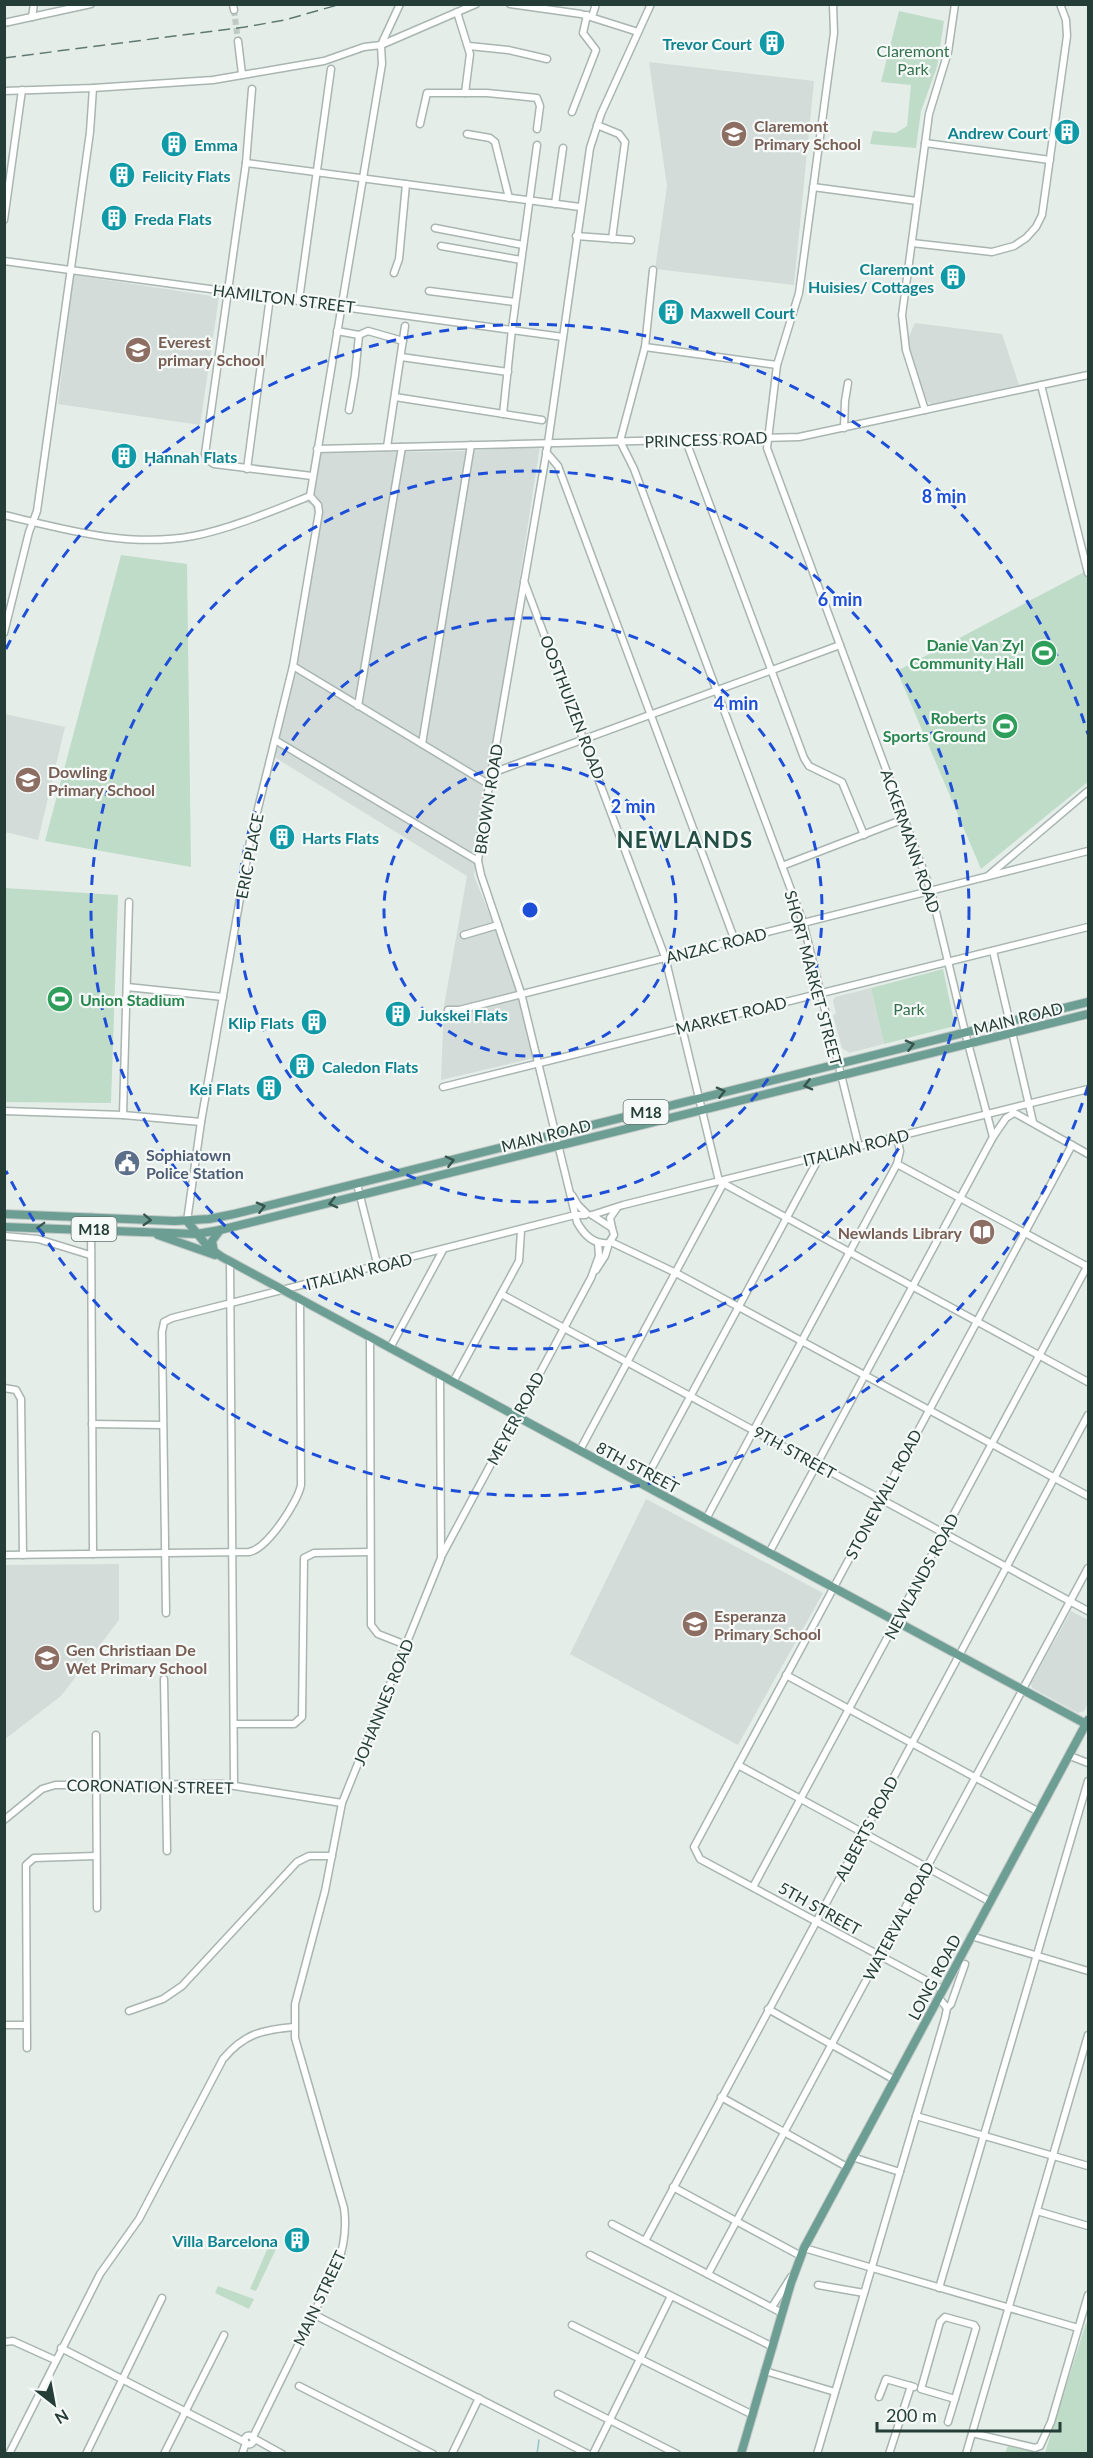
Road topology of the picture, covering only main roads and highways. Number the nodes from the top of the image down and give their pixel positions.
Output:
1 (1089, 1002) edge
2 (1089, 1014) edge
3 (4, 1214) edge
4 (187, 1221) junction
5 (4, 1227) edge
6 (220, 1230) junction
7 (152, 1232) junction
8 (197, 1234) junction
9 (214, 1252) junction
10 (222, 1257) junction
11 (1087, 1722) edge
12 (741, 2454) edge

4 -> 1 main road, MAIN ROAD / M18
2 -> 6 main road, MAIN ROAD / M18
3 -> 4 main road, MAIN ROAD / M18
4 - 8 main road, 8TH STREET
7 -> 5 main road, MAIN ROAD / M18
6 - 8 main road, MAIN ROAD / M18
6 - 9 main road
7 - 8 main road, MAIN ROAD / M18
7 - 10 main road
8 - 9 main road, 8TH STREET
9 - 10 main road, 8TH STREET
10 - 11 main road, 8TH STREET
11 - 12 main road, LONG ROAD

